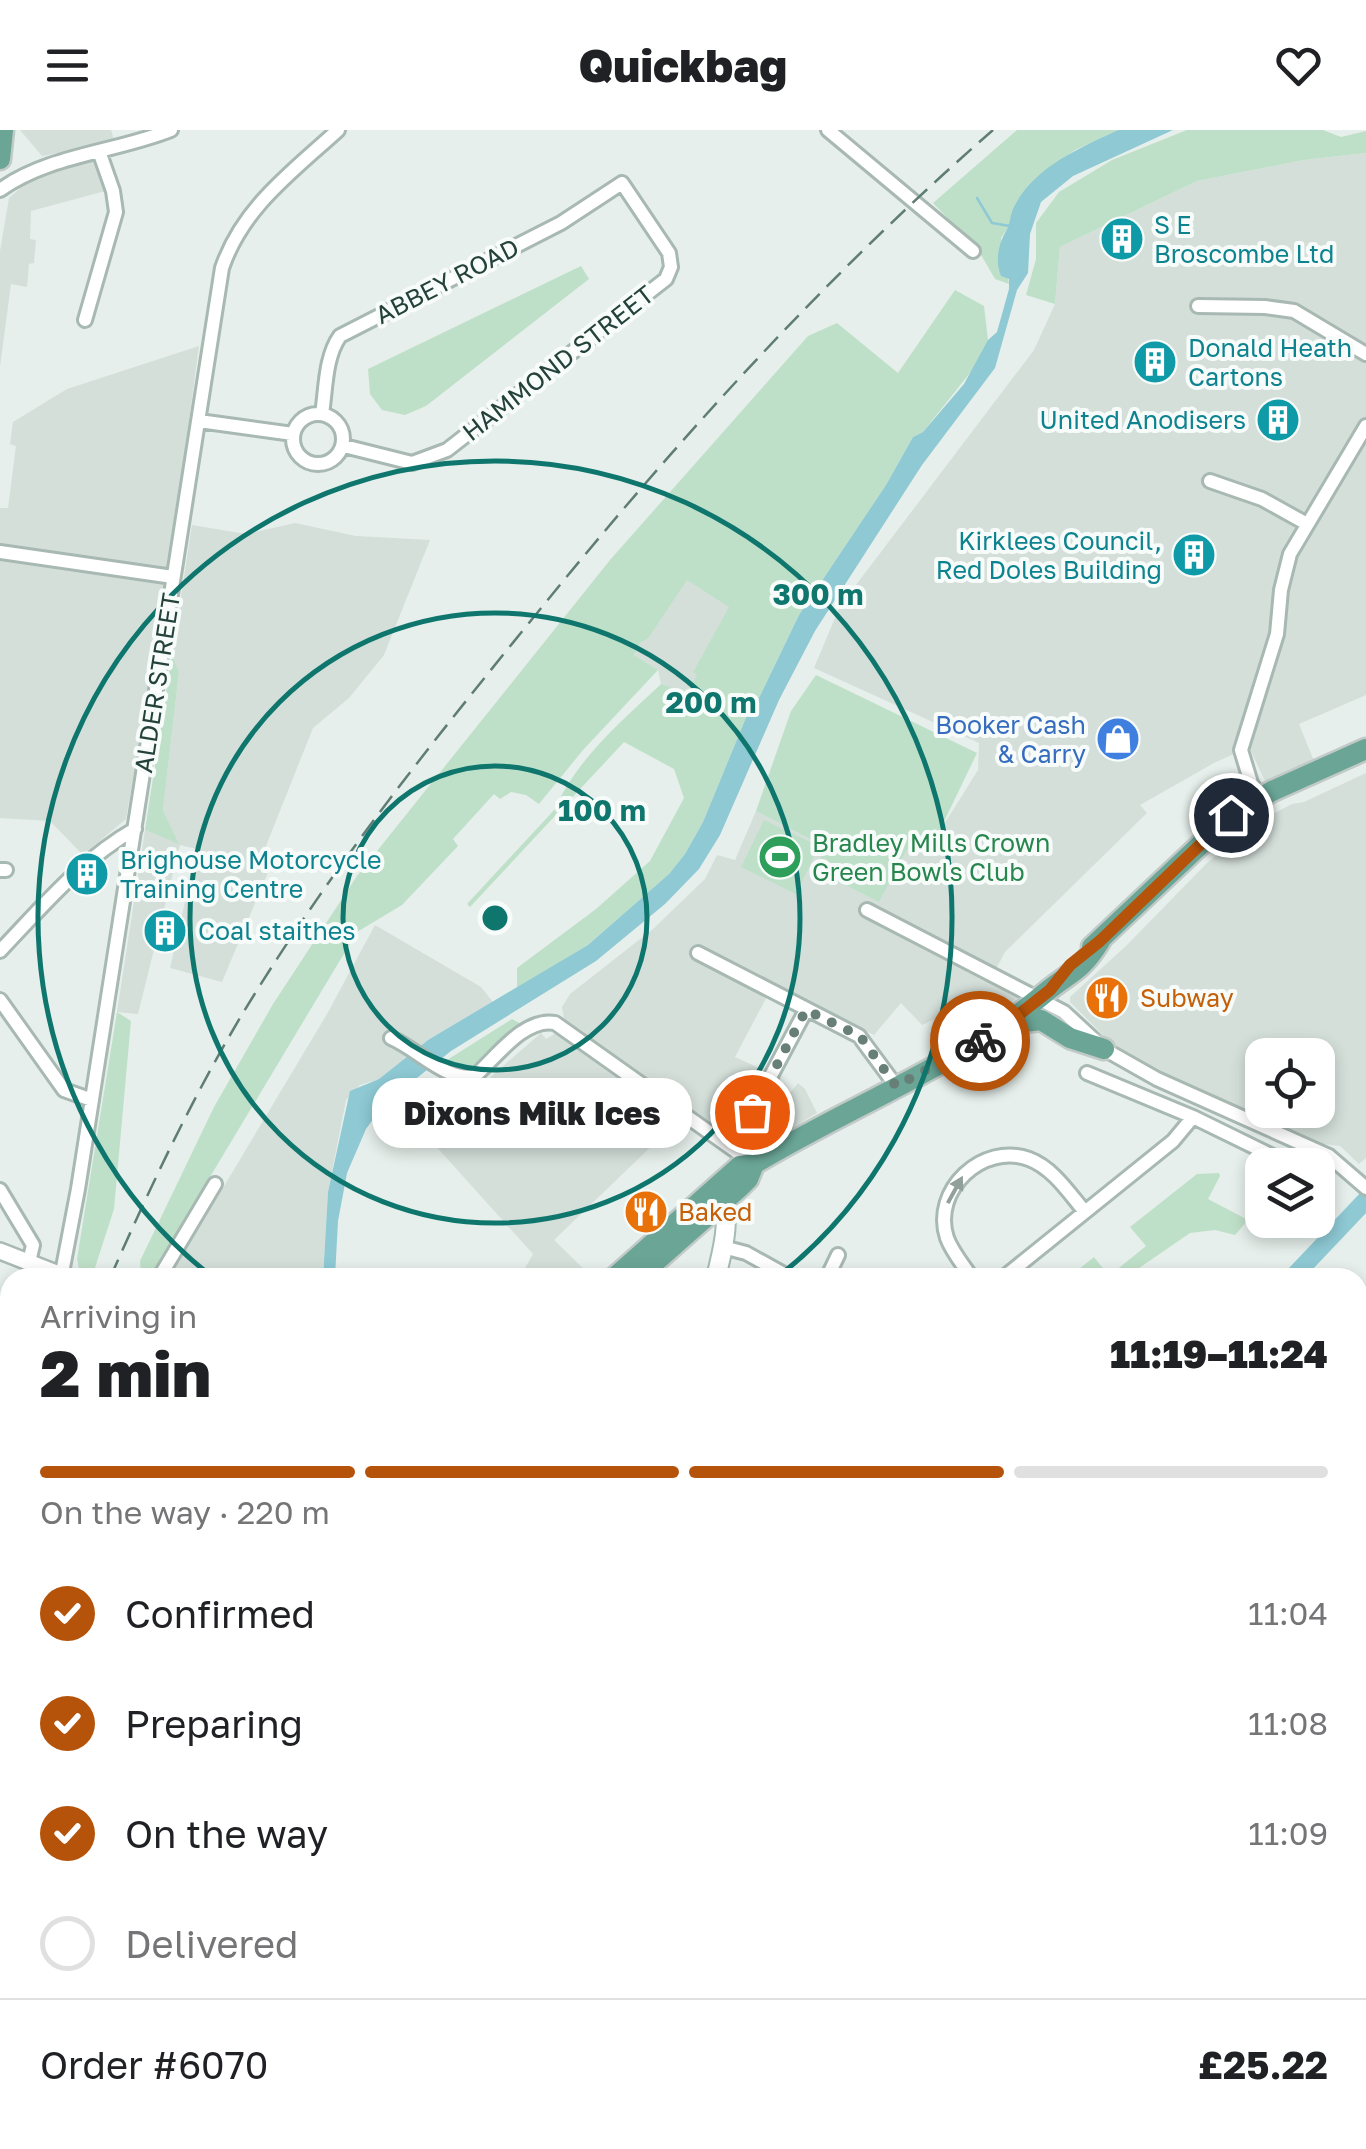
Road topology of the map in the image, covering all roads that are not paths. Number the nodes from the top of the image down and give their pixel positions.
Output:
1 (4, 130) edge
2 (171, 130) edge
3 (828, 130) edge
4 (329, 132) edge
5 (99, 151) junction
6 (0, 157) edge
7 (20, 175) junction
8 (622, 183) joint
9 (0, 190) edge
10 (973, 251) dead end
11 (1198, 306) dead end
12 (85, 320) dead end
13 (1366, 354) edge
14 (322, 414) junction
15 (199, 421) junction
16 (1366, 426) edge
17 (293, 434) junction
18 (344, 446) junction
19 (1210, 481) dead end
20 (1307, 524) junction
21 (0, 552) edge
22 (173, 577) junction
23 (1366, 749) edge
24 (1366, 760) edge
25 (1262, 801) junction
26 (135, 828) junction
27 (867, 910) dead end
28 (0, 951) edge
29 (698, 952) dead end
30 (1044, 995) junction
31 (0, 1000) edge
32 (806, 1010) junction
33 (1007, 1024) junction
34 (391, 1038) dead end
35 (1104, 1049) junction
36 (1087, 1073) dead end
37 (462, 1079) junction
38 (896, 1086) junction
39 (452, 1099) dead end
40 (92, 1100) junction
41 (1193, 1117) junction
42 (733, 1146) junction
43 (1256, 1148) edge
44 (754, 1164) junction
45 (215, 1184) dead end
46 (1366, 1188) edge
47 (0, 1190) edge
48 (717, 1196) junction
49 (1085, 1212) junction
50 (723, 1247) junction
51 (0, 1251) edge
52 (838, 1255) dead end
53 (29, 1262) junction
54 (44, 1268) edge
55 (65, 1268) edge
56 (164, 1268) edge
57 (627, 1268) edge
58 (647, 1268) edge
59 (718, 1268) edge
60 (772, 1268) edge
61 (831, 1268) edge
62 (966, 1268) edge
63 (1015, 1268) edge

1 - 6 main road
2 - 5 street
3 - 10 street
4 - 15 street, ALDER STREET
5 - 7 street
5 - 12 street
6 - 7 street
7 - 9 street
8 - 14 street, ABBEY ROAD
8 - 18 street, HAMMOND STREET
11 - 13 street
14 - 17 street
14 - 18 street
15 - 17 street
15 - 22 street, ALDER STREET
16 - 20 street
17 - 18 street
19 - 20 street
20 - 25 street
21 - 22 street
22 - 26 street, ALDER STREET
23 - 25 main road
24 - 25 main road
25 - 30 main road
26 - 28 street
26 - 40 street, ALDER STREET
27 - 30 street
29 - 32 street
30 - 33 main road
30 - 35 street
31 - 40 street
32 - 38 street
32 - 42 street
33 - 35 main road
33 - 38 main road
34 - 37 street
35 - 46 street
36 - 41 street
37 - 39 street
37 - 42 street
38 - 44 main road
40 - 55 street, ALDER STREET
41 - 43 street
41 - 49 street
42 - 44 street
44 - 48 main road
45 - 56 street
47 - 53 street
48 - 50 main road
48 - 57 main road
48 - 58 main road
62 -> 49 street
49 - 63 street
50 - 59 main road
50 - 60 street
51 - 53 street
52 - 61 street
53 - 54 street

